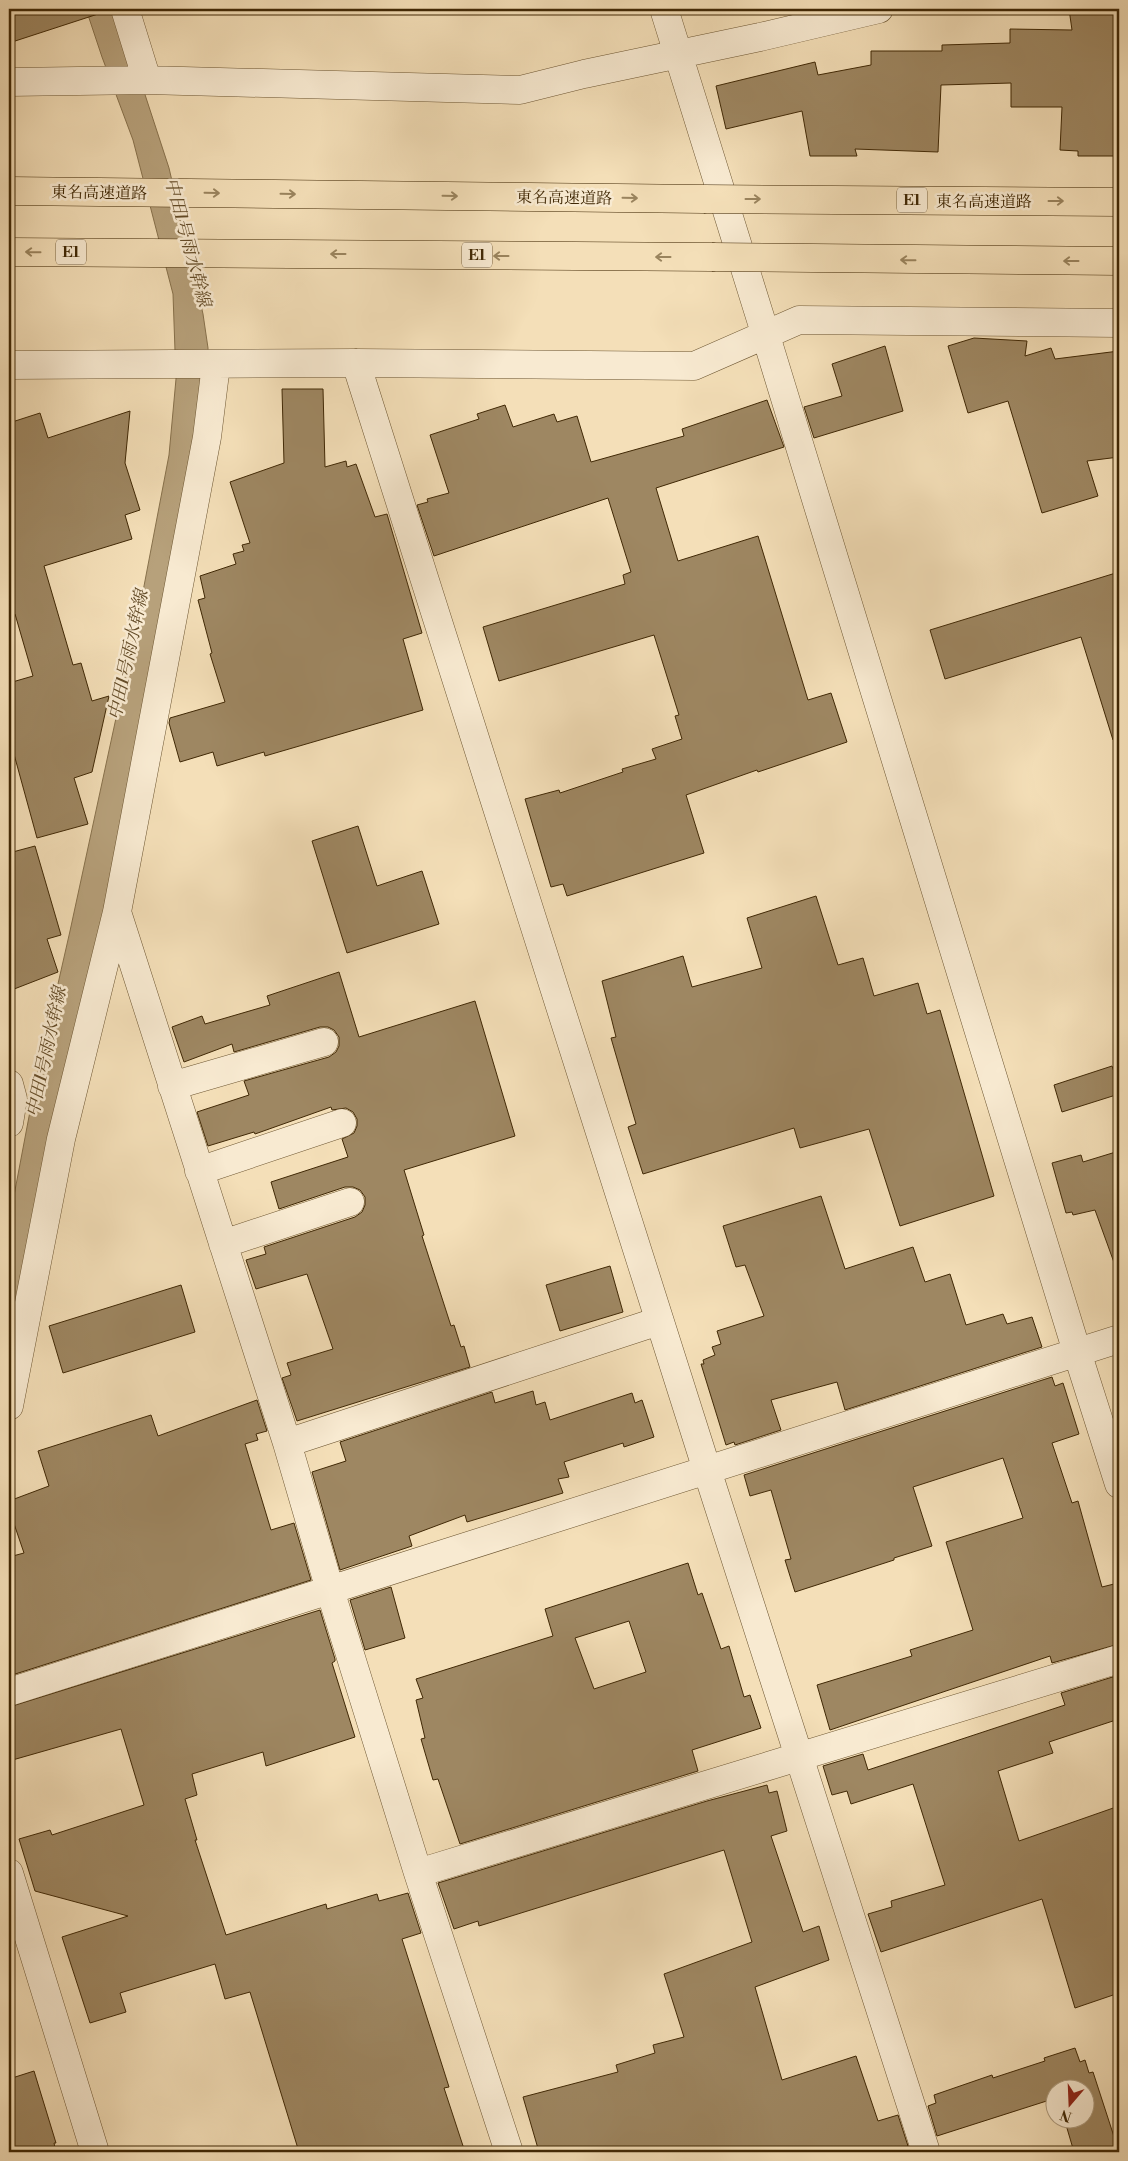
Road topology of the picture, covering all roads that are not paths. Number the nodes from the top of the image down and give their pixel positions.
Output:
1 (125, 9) edge
2 (664, 9) edge
3 (879, 9) edge
4 (843, 12) edge
5 (678, 55) junction
6 (146, 80) junction
7 (9, 82) edge
8 (9, 191) edge
9 (1119, 202) edge
10 (9, 252) edge
11 (1119, 262) edge
12 (1119, 323) edge
13 (766, 336) junction
14 (356, 362) junction
15 (9, 365) edge
16 (214, 365) junction
17 (117, 912) junction
18 (324, 1042) dead end
19 (9, 1084) edge
20 (172, 1086) junction
21 (9, 1123) edge
22 (342, 1123) dead end
23 (199, 1170) junction
24 (350, 1202) dead end
25 (223, 1244) junction
26 (660, 1321) junction
27 (1119, 1338) edge
28 (1077, 1352) junction
29 (9, 1406) edge
30 (287, 1444) junction
31 (707, 1470) junction
32 (1119, 1484) edge
33 (330, 1590) junction
34 (1119, 1659) edge
35 (9, 1692) edge
36 (799, 1757) junction
37 (418, 1873) junction
38 (9, 1874) edge
39 (95, 2152) edge
40 (508, 2152) edge
41 (926, 2152) edge

1 - 6 street
2 - 5 street
3 - 4 street
4 - 5 street
5 - 6 street
5 - 13 street
6 - 7 street
8 -> 9 highway, 東名高速道路 / E1, bridge
11 -> 10 highway, E1, bridge
12 - 13 street
13 - 14 street
13 - 28 street
14 - 16 street
14 - 26 street
15 - 16 street
16 - 17 street
17 - 20 street
17 - 29 street
18 - 20 street
19 - 21 street
20 - 23 street
22 - 23 street
23 - 25 street
24 - 25 street
25 - 30 street
26 - 30 street
26 - 31 street
27 - 28 street
28 - 31 street
28 - 32 street
30 - 33 street
31 - 33 street
31 - 36 street
33 - 35 street
33 - 37 street
34 - 36 street
36 - 37 street
36 - 41 street
37 - 40 street
38 - 39 street

